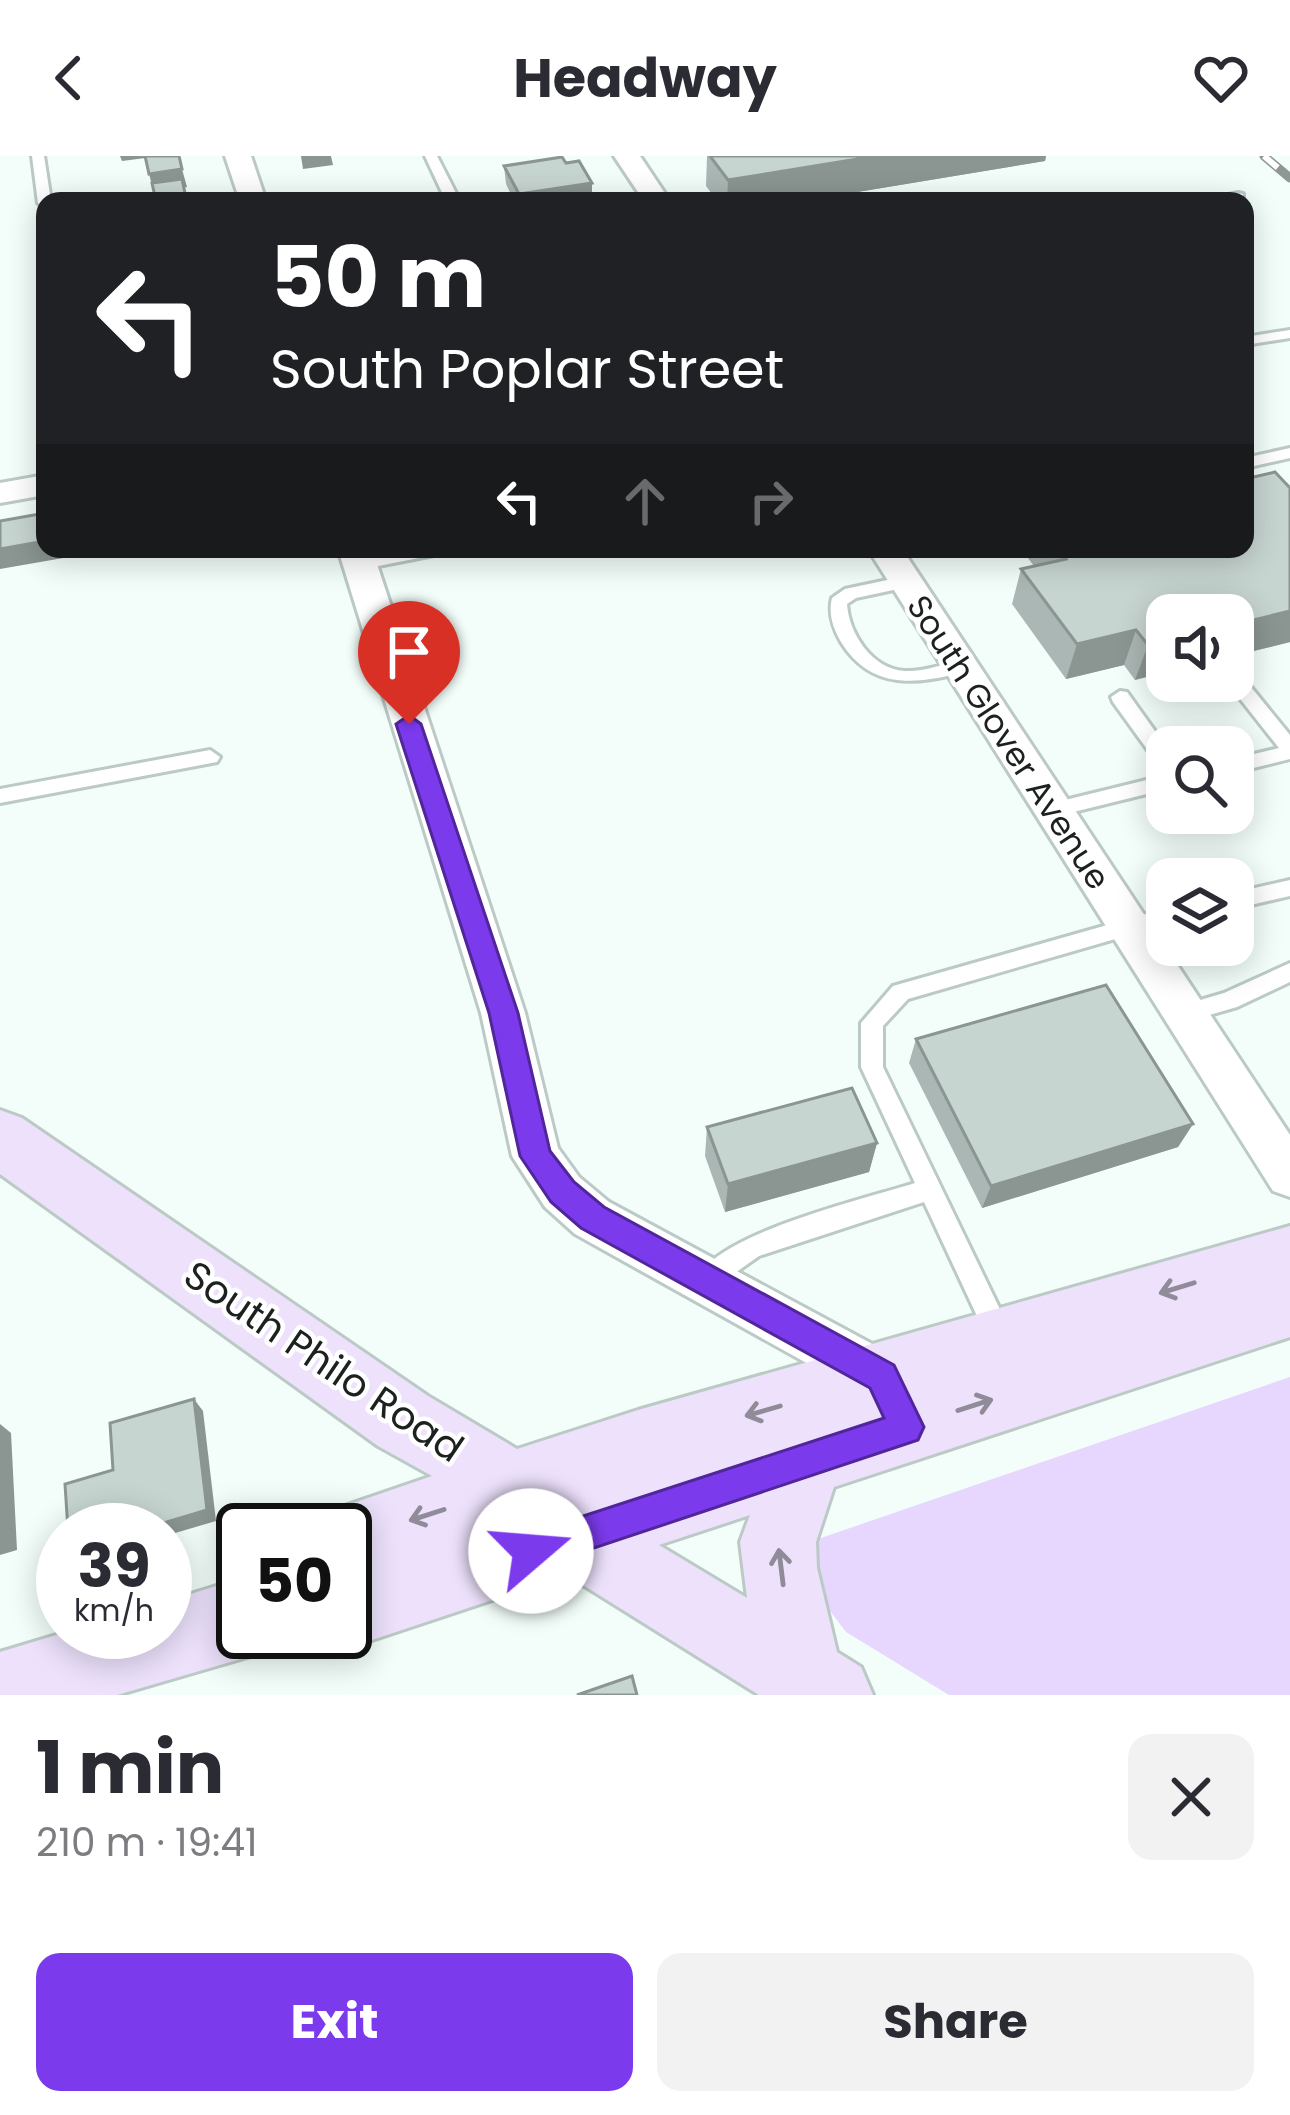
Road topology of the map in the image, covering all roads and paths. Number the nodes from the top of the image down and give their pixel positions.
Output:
1 (38, 156) edge
2 (238, 156) edge
3 (431, 156) edge
4 (627, 156) edge
5 (43, 192) edge
6 (250, 192) edge
7 (449, 192) edge
8 (651, 192) edge
9 (1290, 334) edge
10 (1254, 340) edge
11 (1282, 455) edge
12 (1290, 473) edge
13 (36, 487) edge
14 (0, 493) edge
15 (357, 558) edge
16 (895, 566) edge
17 (961, 667) junction
18 (1120, 697) dead end
19 (1252, 702) edge
20 (1146, 733) edge
21 (1290, 750) edge
22 (210, 757) dead end
23 (1254, 760) edge
24 (1146, 787) edge
25 (0, 796) edge
26 (1054, 810) junction
27 (1290, 888) edge
28 (1254, 896) edge
29 (1146, 919) edge
30 (1146, 920) edge
31 (1166, 966) edge
32 (1290, 972) edge
33 (1185, 1013) junction
34 (0, 1138) edge
35 (1290, 1177) edge
36 (930, 1189) junction
37 (1290, 1258) edge
38 (708, 1280) junction
39 (1290, 1304) edge
40 (1002, 1340) junction
41 (894, 1402) junction
42 (807, 1459) junction
43 (508, 1488) junction
44 (372, 1533) edge
45 (575, 1537) junction
46 (372, 1601) edge
47 (216, 1624) edge
48 (819, 1687) edge
49 (0, 1692) edge

1 - 5 lane
2 - 6 street
3 - 7 lane
4 - 8 street
9 - 10 lane
11 - 12 lane
13 - 14 street
15 - 38 street
16 - 17 street, South Glover Avenue
16 - 17 lane
17 - 26 street, South Glover Avenue
18 - 20 lane
19 - 21 lane
21 - 23 lane
22 - 25 lane
24 - 26 lane
26 - 29 street, South Glover Avenue
27 - 28 lane
30 - 36 lane
31 - 33 street, South Glover Avenue
32 - 33 lane
33 - 35 street, South Glover Avenue
34 - 43 main road, South Philo Road
36 - 38 lane
36 - 40 lane
37 -> 40 main road
38 - 41 street
41 -> 39 main road
40 - 41 main road
41 - 42 main road
41 -> 43 main road
42 - 45 main road
48 -> 42 main road
43 -> 44 main road
43 - 45 main road, South Philo Road
45 - 46 main road
45 - 48 main road, South Philo Road
47 - 49 main road

